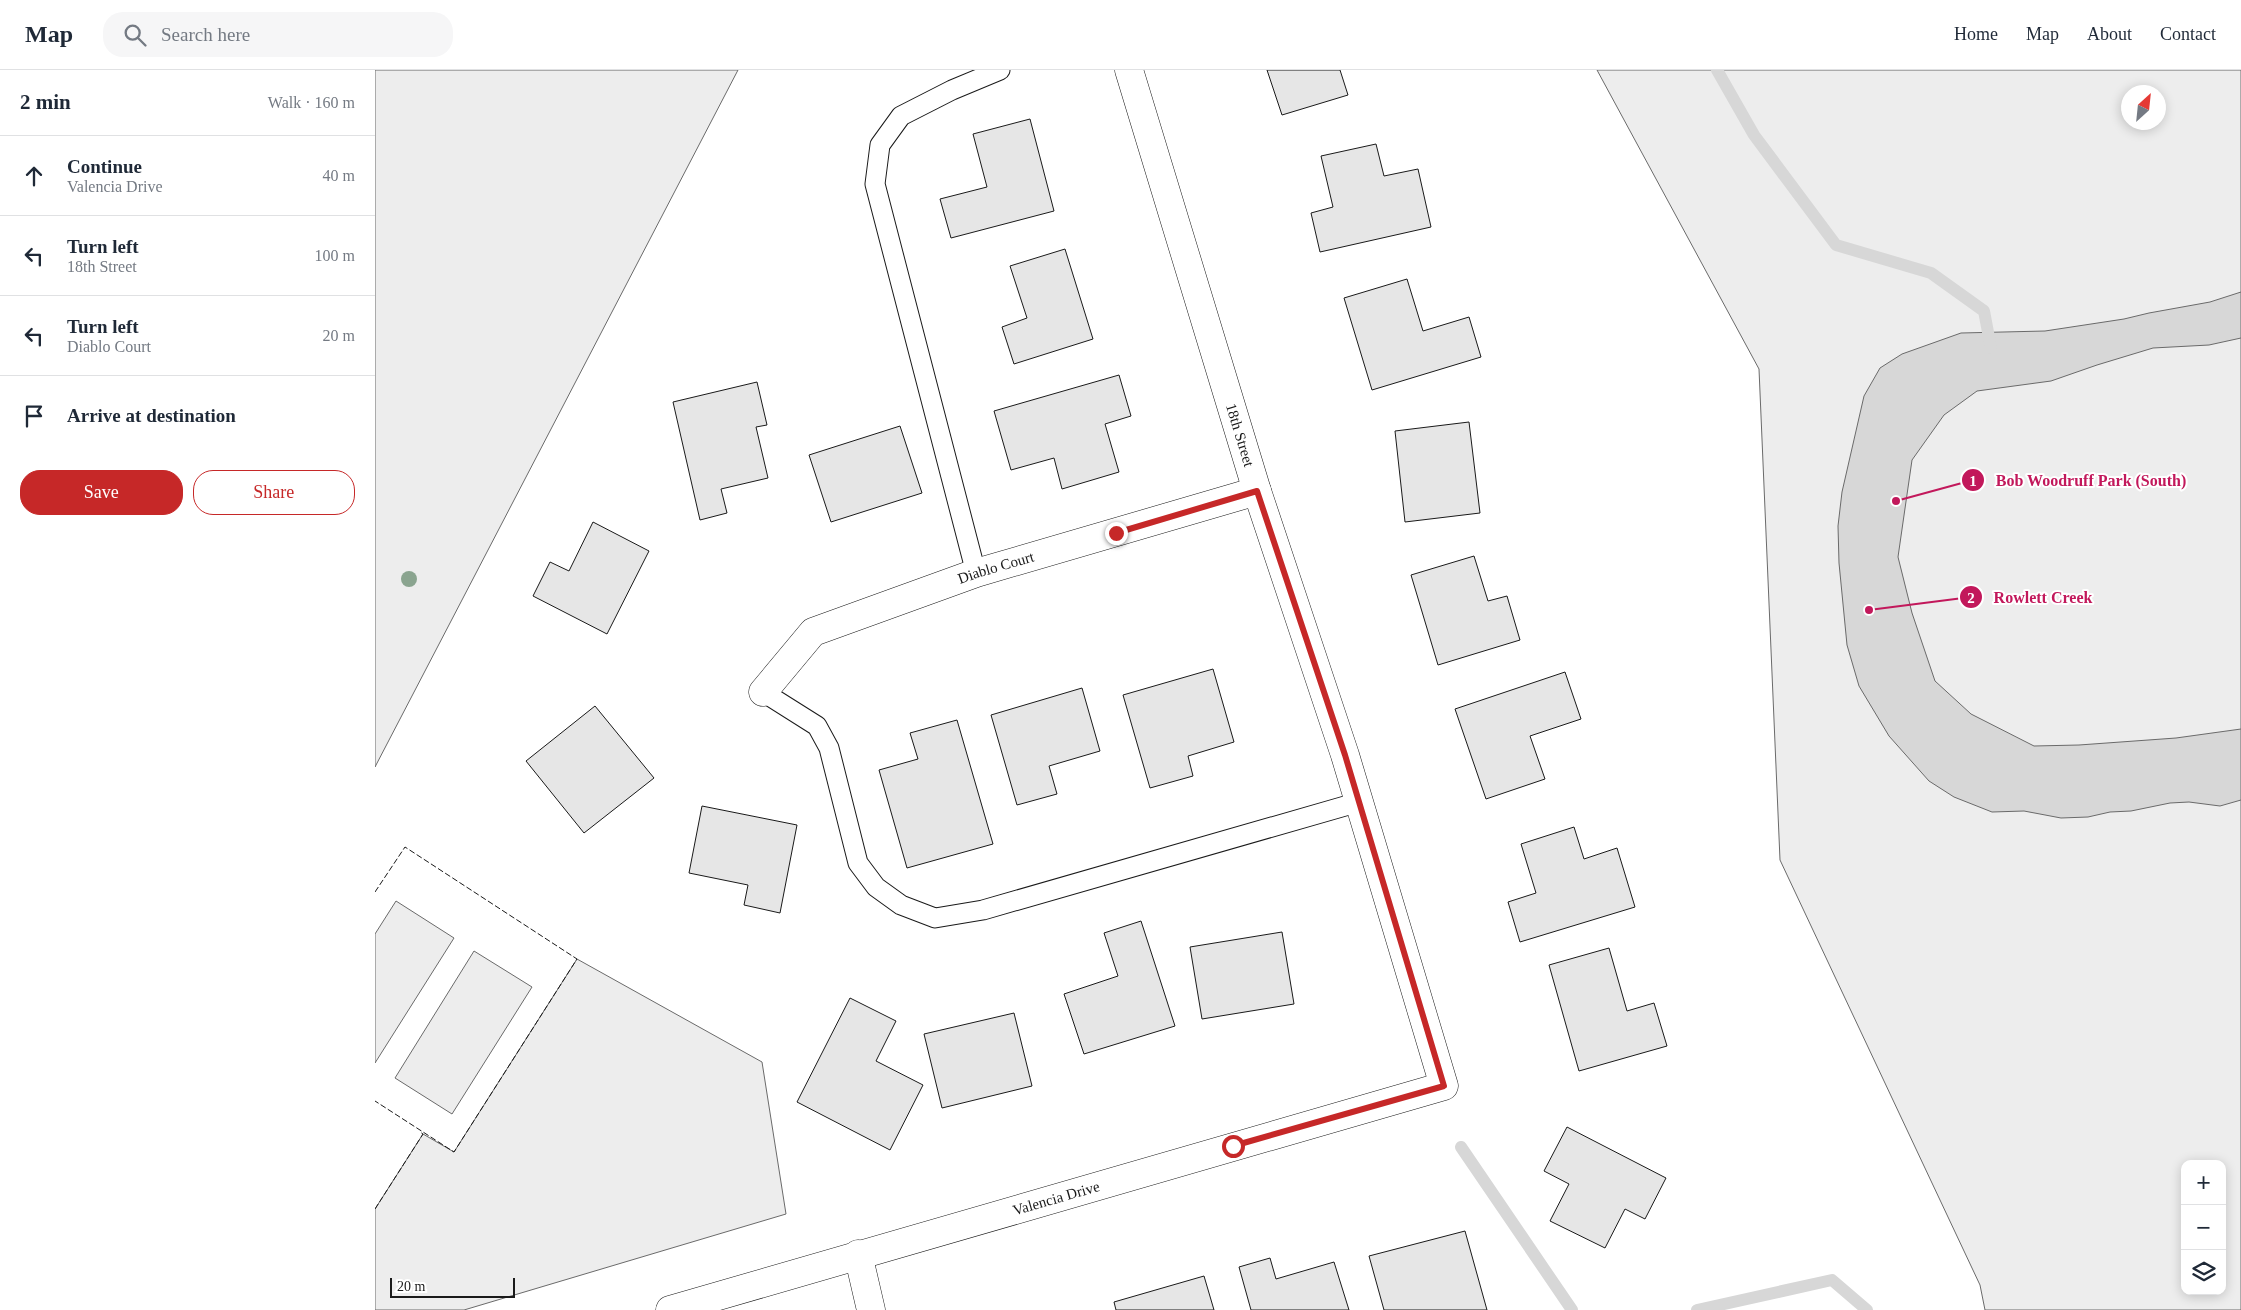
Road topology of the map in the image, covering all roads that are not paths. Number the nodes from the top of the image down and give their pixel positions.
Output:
1 (1000, 70) edge
2 (1129, 70) edge
3 (1257, 491) junction
4 (976, 573) junction
5 (763, 692) joint
6 (1359, 802) junction
7 (1444, 1086) joint
8 (858, 1254) junction
9 (670, 1310) edge
10 (871, 1310) edge

1 - 4 lane
2 - 3 street, 18th Street
3 - 4 street, Diablo Court
3 - 6 street, 18th Street
4 - 5 street, Diablo Court
5 - 6 lane
6 - 7 street, 18th Street
7 - 8 street, Valencia Drive
8 - 9 street, Valencia Drive
8 - 10 street

